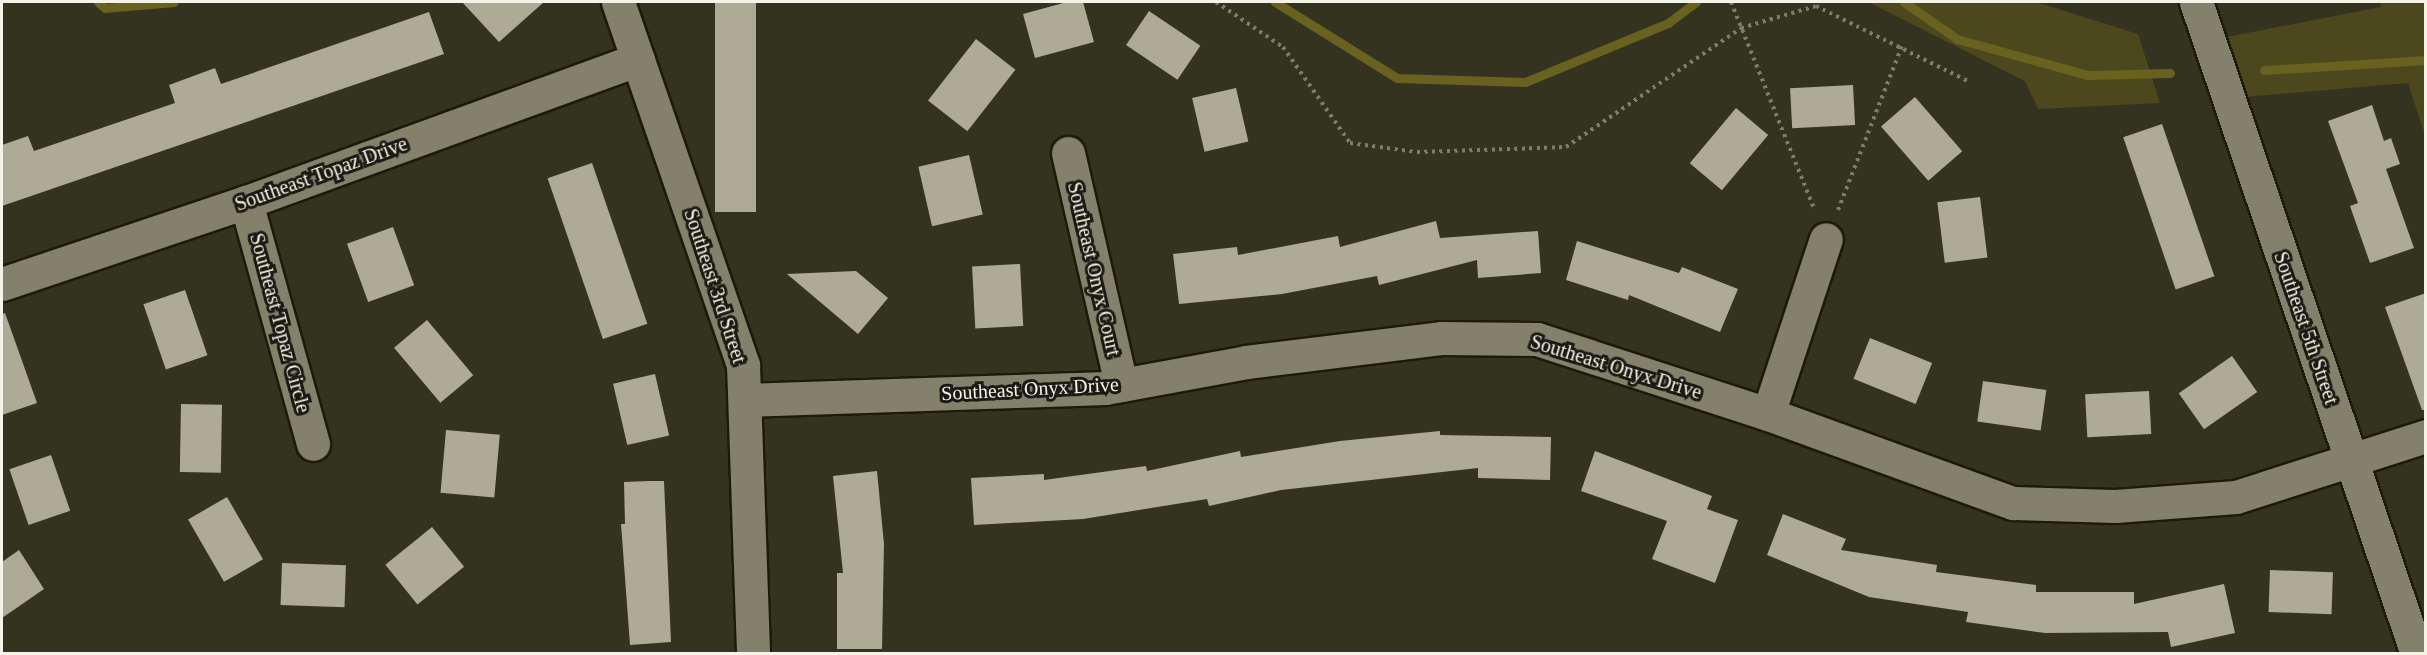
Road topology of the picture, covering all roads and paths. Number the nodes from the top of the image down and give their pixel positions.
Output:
1 (618, 2) edge
2 (1216, 2) edge
3 (1731, 2) edge
4 (2196, 2) edge
5 (1741, 28) junction
6 (1902, 46) junction
7 (638, 59) junction
8 (1968, 81) dead end
9 (1068, 153) dead end
10 (246, 202) junction
11 (1826, 239) junction
12 (2, 284) edge
13 (1121, 385) junction
14 (745, 400) junction
15 (1768, 414) junction
16 (2426, 436) edge
17 (313, 444) dead end
18 (2351, 460) junction
19 (753, 654) edge
20 (2417, 654) edge

1 - 7 street, Southeast 3rd Street
2 - 5 path
3 - 5 path
4 - 18 street, Southeast 5th Street
5 - 6 path
5 - 11 path
6 - 8 path
6 - 11 path
7 - 10 street, Southeast Topaz Drive
7 - 14 street, Southeast 3rd Street
9 - 13 street, Southeast Onyx Court
10 - 12 street, Southeast Topaz Drive
10 - 17 street, Southeast Topaz Circle
11 - 15 street
13 - 14 street, Southeast Onyx Drive
13 - 15 street, Southeast Onyx Drive
14 - 19 street, Southeast 3rd Street
15 - 18 street, Southeast Onyx Drive
16 - 18 street, Southeast Onyx Drive
18 - 20 street, Southeast 5th Street

